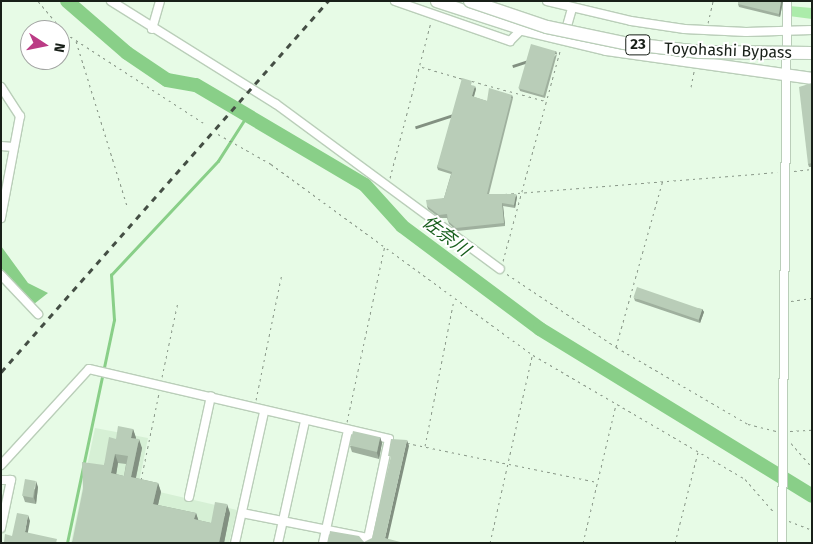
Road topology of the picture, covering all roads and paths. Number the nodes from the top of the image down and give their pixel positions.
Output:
1 (38, 1) edge
2 (111, 1) edge
3 (160, 1) edge
4 (436, 1) edge
5 (470, 1) edge
6 (486, 1) edge
7 (547, 1) edge
8 (713, 1) edge
9 (787, 1) edge
10 (394, 2) edge
11 (572, 9) junction
12 (433, 14) junction
13 (152, 29) junction
14 (522, 29) junction
15 (812, 30) edge
16 (706, 31) junction
17 (787, 31) junction
18 (564, 39) junction
19 (76, 40) junction
20 (812, 47) edge
21 (812, 53) edge
22 (696, 61) junction
23 (420, 66) junction
24 (785, 72) junction
25 (812, 78) edge
26 (1, 87) edge
27 (691, 87) dead end
28 (546, 101) junction
29 (205, 124) dead end
30 (218, 134) dead end
31 (1, 146) edge
32 (13, 147) junction
33 (812, 169) edge
34 (784, 172) junction
35 (663, 179) junction
36 (388, 185) junction
37 (520, 192) junction
38 (501, 194) edge
39 (127, 206) dead end
40 (1, 218) edge
41 (385, 245) junction
42 (500, 269) junction
43 (282, 273) dead end
44 (1, 275) edge
45 (812, 298) edge
46 (454, 299) junction
47 (178, 302) dead end
48 (783, 303) junction
49 (38, 314) dead end
50 (616, 347) junction
51 (532, 355) junction
52 (161, 385) junction
53 (211, 396) junction
54 (616, 404) junction
55 (255, 406) junction
56 (264, 412) junction
57 (305, 421) junction
58 (347, 430) junction
59 (812, 430) edge
60 (782, 432) junction
61 (390, 439) junction
62 (425, 446) junction
63 (698, 451) junction
64 (510, 462) junction
65 (1, 466) edge
66 (812, 467) edge
67 (1, 480) edge
68 (597, 482) junction
69 (139, 486) edge
70 (188, 498) dead end
71 (242, 513) junction
72 (782, 514) junction
73 (283, 521) junction
74 (1, 528) edge
75 (326, 529) junction
76 (812, 530) edge
77 (368, 540) edge
78 (235, 543) edge
79 (278, 543) edge
80 (323, 543) edge
81 (490, 543) edge
82 (583, 543) edge
83 (675, 543) edge
84 (782, 543) edge

1 - 19 path
2 - 13 street
3 - 13 street
4 - 14 main road
5 - 21 highway, Toyohashi Bypass / 23, bridge
6 - 20 highway, Toyohashi Bypass / 23
7 - 11 street
8 - 16 path
9 - 17 street
10 - 12 street
11 - 16 street
11 - 18 street
12 - 14 street
12 - 23 path
13 - 36 street
14 - 18 main road
15 - 17 street
16 - 17 street
17 - 24 street
18 - 22 main road
18 - 28 path
19 - 29 path
19 - 39 path
22 - 24 main road
22 - 27 path
23 - 28 path
23 - 36 path
24 - 25 main road
24 - 34 street
26 - 32 street
28 - 37 path
30 - 41 path
31 - 32 street
32 - 40 street
33 - 34 path
34 - 35 path
34 - 48 street
35 - 37 path
35 - 50 path
36 - 42 street
37 - 38 path
37 - 42 path
41 - 46 path
41 - 58 path
42 - 50 path
43 - 55 path
44 - 49 street
45 - 48 path
46 - 51 path
46 - 62 path
47 - 52 path
48 - 60 street
50 - 60 path
51 - 54 path
51 - 64 path
52 - 53 street
52 - 65 street
52 - 69 path
53 - 55 street
53 - 70 street
54 - 63 path
54 - 68 path
55 - 56 street
56 - 57 street
56 - 71 street
57 - 58 street
57 - 73 street
58 - 61 street
58 - 75 street
59 - 60 path
60 - 66 path
60 - 72 street
61 - 62 path
61 - 77 street
62 - 64 path
63 - 72 path
63 - 83 path
64 - 68 path
64 - 81 path
67 - 74 street
68 - 82 path
71 - 73 street
71 - 78 street
72 - 76 path
72 - 84 street
73 - 75 street
73 - 79 street
75 - 77 street
75 - 80 street

